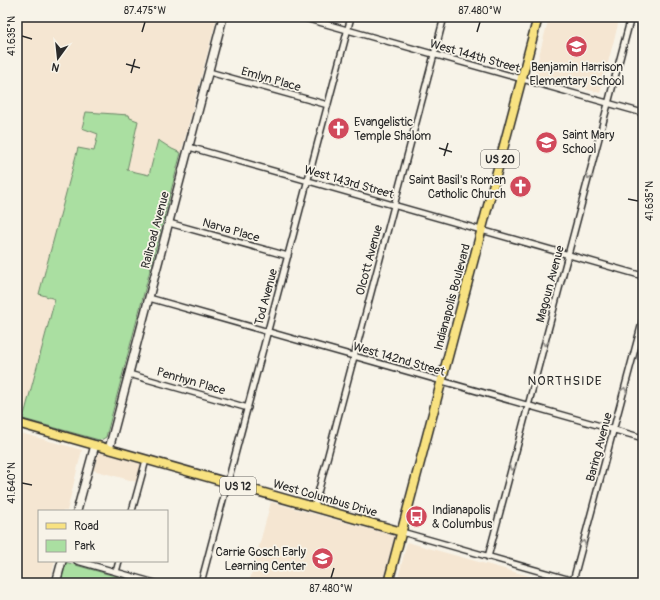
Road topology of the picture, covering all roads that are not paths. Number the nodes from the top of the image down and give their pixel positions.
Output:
1 (223, 17) edge
2 (301, 17) edge
3 (351, 17) edge
4 (444, 17) edge
5 (538, 17) edge
6 (631, 17) edge
7 (348, 30) junction
8 (434, 54) junction
9 (209, 72) junction
10 (522, 80) junction
11 (608, 104) junction
12 (328, 105) junction
13 (643, 113) edge
14 (189, 147) junction
15 (308, 181) junction
16 (394, 205) junction
17 (169, 223) junction
18 (482, 230) junction
19 (568, 254) junction
20 (288, 256) junction
21 (643, 276) edge
22 (149, 298) junction
23 (643, 319) edge
24 (268, 332) junction
25 (354, 356) junction
26 (129, 374) junction
27 (442, 381) junction
28 (528, 405) junction
29 (248, 408) junction
30 (17, 423) edge
31 (614, 430) junction
32 (643, 438) edge
33 (95, 445) junction
34 (109, 449) junction
35 (146, 460) junction
36 (228, 483) junction
37 (314, 508) junction
38 (77, 510) edge
39 (132, 510) edge
40 (402, 532) junction
41 (488, 557) junction
42 (62, 562) edge
43 (81, 562) edge
44 (119, 562) edge
45 (116, 572) junction
46 (573, 581) junction
47 (56, 583) edge
48 (155, 583) edge
49 (201, 583) edge
50 (388, 583) edge
51 (581, 583) edge

1 - 9 street, Railroad Avenue
2 - 7 street, West 144th Street
3 - 7 street, Tod Avenue
4 - 8 street, Olcott Avenue
5 - 10 main road, Indianapolis Boulevard / US 20
6 - 11 street, Magoun Avenue
7 - 8 street, West 144th Street
7 - 12 street, Tod Avenue
8 - 10 street, West 144th Street
8 - 16 street, Olcott Avenue
9 - 12 street, Emlyn Place
9 - 14 street, Railroad Avenue
10 - 11 street, West 144th Street
10 - 18 main road, Indianapolis Boulevard / US 20
11 - 13 street, West 144th Street
11 -> 19 street, Magoun Avenue
12 - 15 street, Tod Avenue
14 - 15 street, West 143rd Street
14 - 17 street, Railroad Avenue
15 - 16 street, West 143rd Street
15 - 20 street, Tod Avenue
16 - 18 street, West 143rd Street
16 - 25 street, Olcott Avenue
17 - 20 street, Narva Place
17 - 22 street, Railroad Avenue
18 - 19 street, West 143rd Street
18 - 27 main road, Indianapolis Boulevard / US 20
19 - 21 street, West 143rd Street
19 -> 28 street, Magoun Avenue
20 - 24 street, Tod Avenue
22 - 24 street, West 142nd Street
22 - 26 street, Railroad Avenue
31 -> 23 street, Baring Avenue
24 - 25 street, West 142nd Street
24 - 29 street, Tod Avenue
25 - 27 street, West 142nd Street
25 - 37 street, Olcott Avenue
26 - 29 street, Penrhyn Place
26 - 34 street, Railroad Avenue
27 - 28 street, West 142nd Street
27 - 40 main road, Indianapolis Boulevard / US 20
28 - 31 street, West 142nd Street
28 -> 41 street, Magoun Avenue
29 - 36 street, Tod Avenue
30 - 33 main road, West Columbus Drive / US 12
31 - 32 street, West 142nd Street
46 -> 31 street, Baring Avenue
33 - 34 main road, West Columbus Drive / US 12
33 - 38 street
34 - 35 main road, West Columbus Drive / US 12
35 - 36 main road, West Columbus Drive / US 12
35 - 39 street
36 - 37 main road, West Columbus Drive / US 12
36 - 49 street, Tod Avenue
37 - 40 main road, West Columbus Drive / US 12
40 - 41 street, West Columbus Drive
40 - 50 main road, Indianapolis Boulevard
41 - 46 street, West Columbus Drive
42 - 47 street
43 - 45 street
44 - 45 street
45 - 48 street
46 - 51 street, West Columbus Drive

